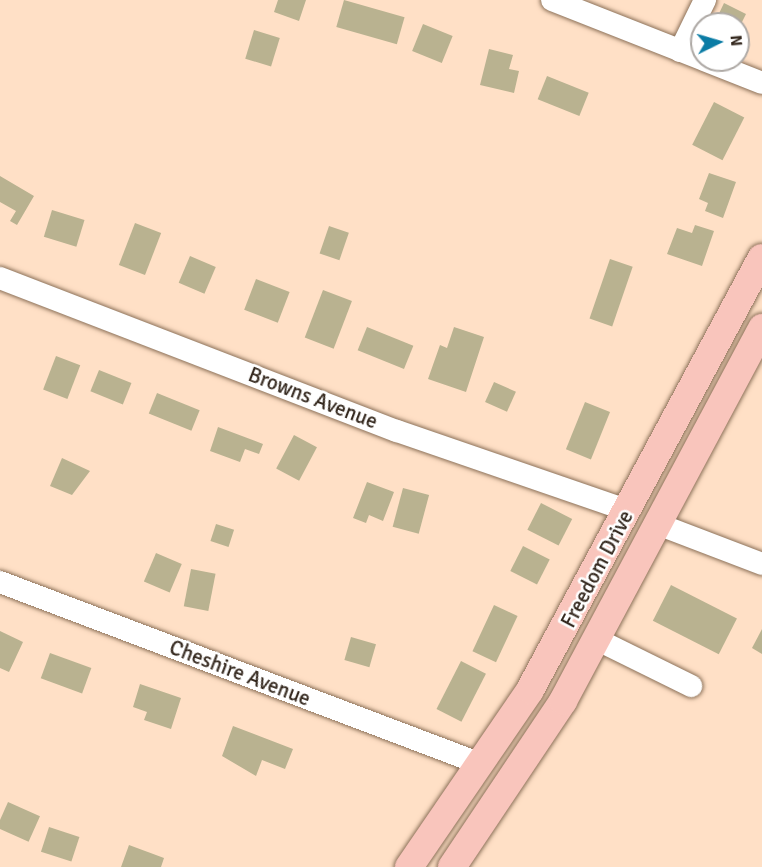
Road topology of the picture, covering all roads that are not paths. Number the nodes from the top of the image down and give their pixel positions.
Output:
1 (552, 0) edge
2 (705, 0) edge
3 (680, 51) junction
4 (690, 55) edge
5 (734, 72) edge
6 (762, 83) edge
7 (762, 258) edge
8 (0, 278) edge
9 (762, 307) edge
10 (762, 328) edge
11 (731, 388) junction
12 (628, 511) junction
13 (660, 525) junction
14 (762, 564) edge
15 (0, 582) edge
16 (598, 640) junction
17 (692, 686) dead end
18 (481, 764) junction
19 (409, 867) edge
20 (452, 867) edge

1 - 3 street
2 - 3 street
3 - 4 street
5 - 6 street
7 - 12 main road, Freedom Drive
8 - 12 street, Browns Avenue
9 - 11 main road
10 - 11 main road, Freedom Drive
11 - 13 main road, Freedom Drive
12 - 18 main road, Freedom Drive
13 - 14 street
13 - 16 main road, Freedom Drive
15 - 18 street, Cheshire Avenue
16 - 17 street
16 - 20 main road, Freedom Drive
18 - 19 main road, Freedom Drive

